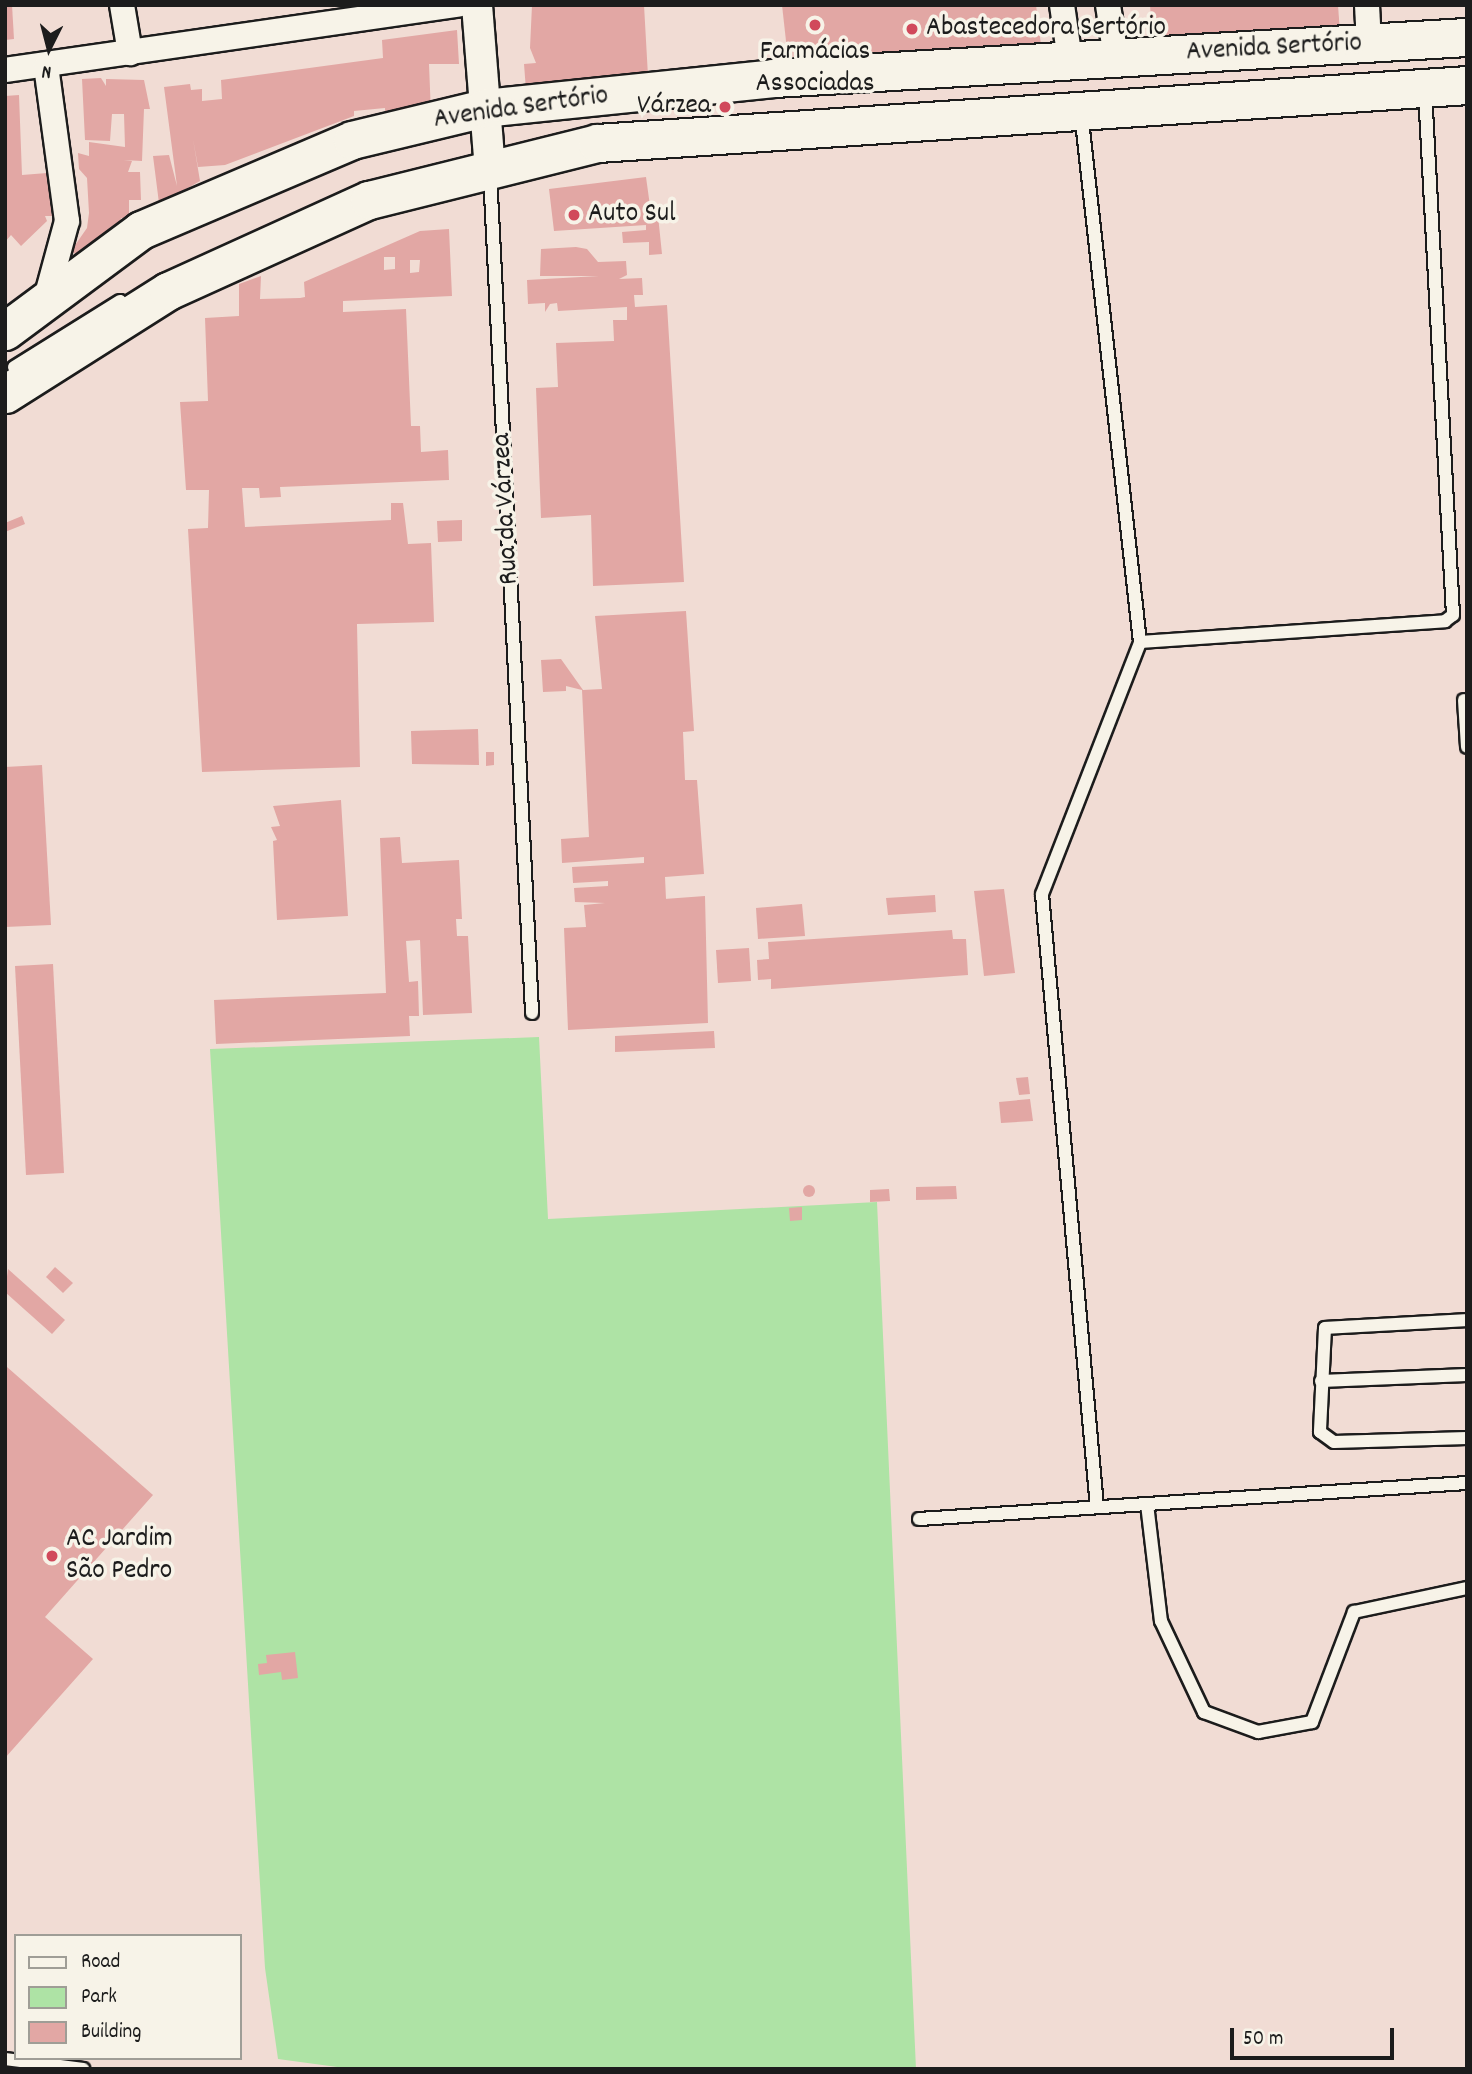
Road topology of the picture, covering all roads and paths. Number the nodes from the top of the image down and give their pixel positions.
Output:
1 (122, 5) edge
2 (458, 5) edge
3 (477, 5) edge
4 (1062, 5) edge
5 (1108, 5) edge
6 (1367, 5) edge
7 (1467, 37) edge
8 (1369, 49) junction
9 (1467, 49) edge
10 (130, 53) junction
11 (1117, 64) junction
12 (46, 66) junction
13 (1071, 66) junction
14 (5, 70) edge
15 (1467, 73) edge
16 (1467, 85) edge
17 (1424, 87) junction
18 (1081, 108) junction
19 (859, 110) dead end
20 (484, 113) junction
21 (763, 116) dead end
22 (485, 160) junction
23 (129, 259) dead end
24 (135, 292) dead end
25 (44, 304) junction
26 (5, 331) edge
27 (5, 374) edge
28 (5, 394) edge
29 (1140, 642) junction
30 (1464, 700) dead end
31 (1467, 747) edge
32 (532, 1013) dead end
33 (1467, 1320) edge
34 (1467, 1376) edge
35 (1321, 1381) junction
36 (1467, 1438) edge
37 (1467, 1483) edge
38 (1147, 1504) junction
39 (1097, 1507) junction
40 (919, 1519) dead end
41 (1467, 1588) edge
42 (5, 2059) edge
43 (83, 2069) edge

1 - 10 street
2 - 10 street
3 - 20 street, Rua da Várzea
4 - 13 street
5 - 11 street
6 - 8 street
7 - 8 main road, Avenida Sertório
8 - 9 lane
8 - 11 main road, Avenida Sertório
10 - 12 street
11 - 13 main road, Avenida Sertório
12 - 14 street
12 - 25 street
13 - 20 main road, Avenida Sertório
15 - 19 lane
16 - 17 main road, Avenida Sertório
17 - 18 main road, Avenida Sertório
17 - 29 lane
18 - 22 main road, Avenida Sertório
18 - 29 lane
20 - 22 street, Rua da Várzea
20 - 23 lane
20 - 25 main road, Avenida Sertório
21 - 22 lane
22 - 28 main road, Avenida Sertório
22 - 32 lane, Rua da Várzea
24 - 27 lane
25 - 26 main road, Avenida Sertório
29 - 39 lane
30 - 31 lane
33 - 35 lane
34 - 35 lane
35 - 36 lane
37 - 38 lane
38 - 39 lane
38 - 41 lane
39 - 40 lane
42 - 43 lane

